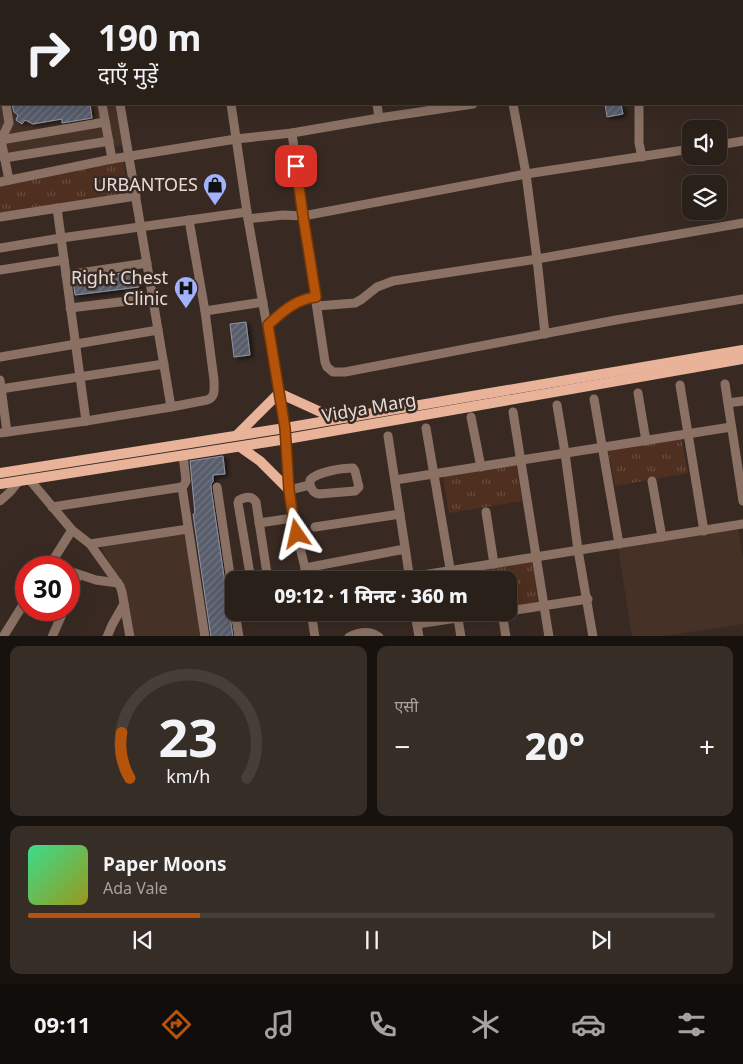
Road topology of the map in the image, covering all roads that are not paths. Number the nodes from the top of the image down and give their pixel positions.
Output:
1 (6, 105) edge
2 (102, 105) edge
3 (120, 105) edge
4 (231, 105) edge
5 (377, 105) edge
6 (466, 105) edge
7 (513, 105) edge
8 (639, 105) edge
9 (379, 118) junction
10 (105, 122) junction
11 (292, 133) junction
12 (236, 139) junction
13 (1, 140) edge
14 (109, 141) junction
15 (743, 141) edge
16 (727, 144) edge
17 (682, 150) edge
18 (129, 156) junction
19 (642, 157) junction
20 (4, 158) junction
21 (112, 159) junction
22 (526, 174) junction
23 (4, 181) edge
24 (136, 196) junction
25 (57, 208) junction
26 (248, 215) junction
27 (303, 216) junction
28 (0, 217) edge
29 (188, 220) junction
30 (743, 223) edge
31 (141, 227) junction
32 (61, 238) junction
33 (0, 248) edge
34 (537, 259) junction
35 (64, 260) junction
36 (147, 263) junction
37 (0, 270) edge
38 (66, 276) junction
39 (153, 298) junction
40 (743, 299) edge
41 (262, 302) junction
42 (317, 302) junction
43 (70, 308) junction
44 (206, 311) junction
45 (268, 325) junction
46 (158, 330) junction
47 (545, 334) junction
48 (76, 343) junction
49 (743, 350) edge
50 (0, 357) edge
51 (743, 359) edge
52 (164, 364) junction
53 (80, 377) junction
54 (725, 384) dead end
55 (680, 385) dead end
56 (1, 386) edge
57 (279, 393) junction
58 (638, 393) dead end
59 (594, 399) dead end
60 (743, 400) edge
61 (728, 403) junction
62 (557, 406) dead end
63 (171, 407) junction
64 (513, 412) dead end
65 (471, 417) dead end
66 (336, 419) junction
67 (86, 421) junction
68 (285, 428) junction
69 (426, 428) dead end
70 (732, 428) junction
71 (4, 433) edge
72 (689, 434) junction
73 (237, 435) junction
74 (388, 436) dead end
75 (286, 439) junction
76 (646, 441) junction
77 (738, 443) edge
78 (240, 446) junction
79 (603, 448) junction
80 (565, 454) junction
81 (184, 455) junction
82 (522, 460) junction
83 (481, 467) junction
84 (0, 473) edge
85 (434, 473) junction
86 (24, 480) junction
87 (396, 480) junction
88 (652, 481) dead end
89 (742, 483) edge
90 (0, 484) edge
91 (310, 485) junction
92 (182, 487) junction
93 (217, 487) dead end
94 (289, 490) junction
95 (0, 501) edge
96 (743, 501) edge
97 (52, 507) junction
98 (486, 512) dead end
99 (400, 514) junction
100 (293, 518) junction
101 (259, 523) junction
102 (743, 524) edge
103 (315, 527) dead end
104 (188, 529) junction
105 (72, 530) junction
106 (704, 530) junction
107 (662, 537) junction
108 (90, 544) junction
109 (618, 544) junction
110 (406, 549) junction
111 (578, 550) junction
112 (55, 556) edge
113 (537, 557) junction
114 (494, 564) junction
115 (305, 568) junction
116 (229, 571) edge
117 (249, 571) edge
118 (267, 571) edge
119 (305, 571) edge
120 (409, 571) edge
121 (450, 571) edge
122 (467, 571) edge
123 (80, 576) edge
124 (118, 583) junction
125 (588, 599) junction
126 (124, 604) junction
127 (544, 606) junction
128 (517, 610) edge
129 (15, 617) edge
130 (59, 621) edge
131 (236, 621) edge
132 (312, 621) edge
133 (416, 621) edge
134 (431, 621) edge
135 (459, 621) edge
136 (504, 621) edge
137 (417, 624) junction
138 (3, 636) edge
139 (52, 636) edge
140 (107, 636) edge
141 (130, 636) edge
142 (205, 636) edge
143 (239, 636) edge
144 (315, 636) edge
145 (349, 636) edge
146 (379, 636) edge
147 (418, 636) edge
148 (461, 636) edge
149 (506, 636) edge
150 (550, 636) edge
151 (593, 636) edge

1 - 13 street
2 - 10 street
3 - 18 street
4 - 12 street
5 - 9 street
6 - 9 street
7 - 22 street
8 - 19 street
9 - 11 street
10 - 13 street
10 - 14 street
11 - 12 street
11 - 27 street
12 - 18 street
12 - 26 street
13 - 20 street
14 - 20 street
14 - 21 street
15 - 16 street
17 - 19 street
18 - 21 street
18 - 24 street
19 - 22 street
20 - 23 street
21 - 23 street
22 - 27 street
22 - 34 street
24 - 25 street
24 - 31 street
25 - 28 street
25 - 32 street
26 - 27 street
26 - 29 street
26 - 41 street
27 - 42 street
29 - 31 street
29 - 44 street
30 - 34 street
31 - 32 street
31 - 36 street
32 - 33 street
32 - 35 street
34 - 42 street
34 - 47 street
35 - 37 street
35 - 38 street
36 - 38 street
36 - 39 street
38 - 43 street
39 - 43 street
39 - 46 street
40 - 47 street
41 - 44 street
41 - 45 street
42 - 45 street
42 - 47 street
43 - 48 street
44 - 63 street
45 - 57 street
46 - 48 street
46 - 52 street
48 - 50 street
48 - 53 street
49 - 66 main road, Vidya Marg
51 - 75 main road, Vidya Marg
52 - 53 street
52 - 63 street
53 - 56 street
53 - 67 street
54 - 61 street
55 - 72 street
56 - 71 street
57 - 66 main road
57 - 68 street
57 - 73 main road
58 - 76 street
59 - 79 street
60 - 61 street
61 - 70 street
62 - 80 street
63 - 67 street
64 - 82 street
65 - 83 street
66 - 68 main road, Vidya Marg
67 - 71 street
68 - 73 main road, Vidya Marg
68 - 75 street
69 - 85 street
70 - 72 street
70 - 77 street
72 - 76 street
72 - 106 street
73 - 84 main road, Vidya Marg
74 - 87 street
75 - 78 main road, Vidya Marg
75 - 94 street
76 - 79 street
77 - 89 street
78 - 81 main road, Vidya Marg
78 - 94 main road
79 - 80 street
79 - 109 street
80 - 82 street
80 - 111 street
81 - 86 main road, Vidya Marg
81 - 92 street
82 - 83 street
82 - 113 street
83 - 85 street
85 - 87 street
85 - 121 street
86 - 90 main road, Vidya Marg
86 - 95 street
86 - 97 street
87 - 99 street
88 - 107 street
89 - 96 street
91 - 91 street
91 - 94 street
92 - 97 street
92 - 104 street
93 - 116 street
94 - 100 street
97 - 105 street
98 - 114 street
99 - 103 street
99 - 110 street
100 - 101 street
100 - 115 street
101 - 117 street
101 - 118 street
102 - 106 street
104 - 108 street
104 - 142 street
105 - 108 street
105 - 112 street
106 - 107 street
107 - 109 street
108 - 124 street
109 - 111 street
110 - 115 street
110 - 120 street
111 - 113 street
111 - 125 street
113 - 114 street
113 - 127 street
114 - 122 street
115 - 119 street
123 - 124 street
124 - 126 street
125 - 127 street
125 - 151 street
126 - 140 street
126 - 141 street
127 - 128 street
127 - 150 street
129 - 138 street
130 - 139 street
131 - 143 street
132 - 144 street
133 - 137 street
134 - 137 street
135 - 148 street
136 - 149 street
137 - 147 street
145 - 146 street

